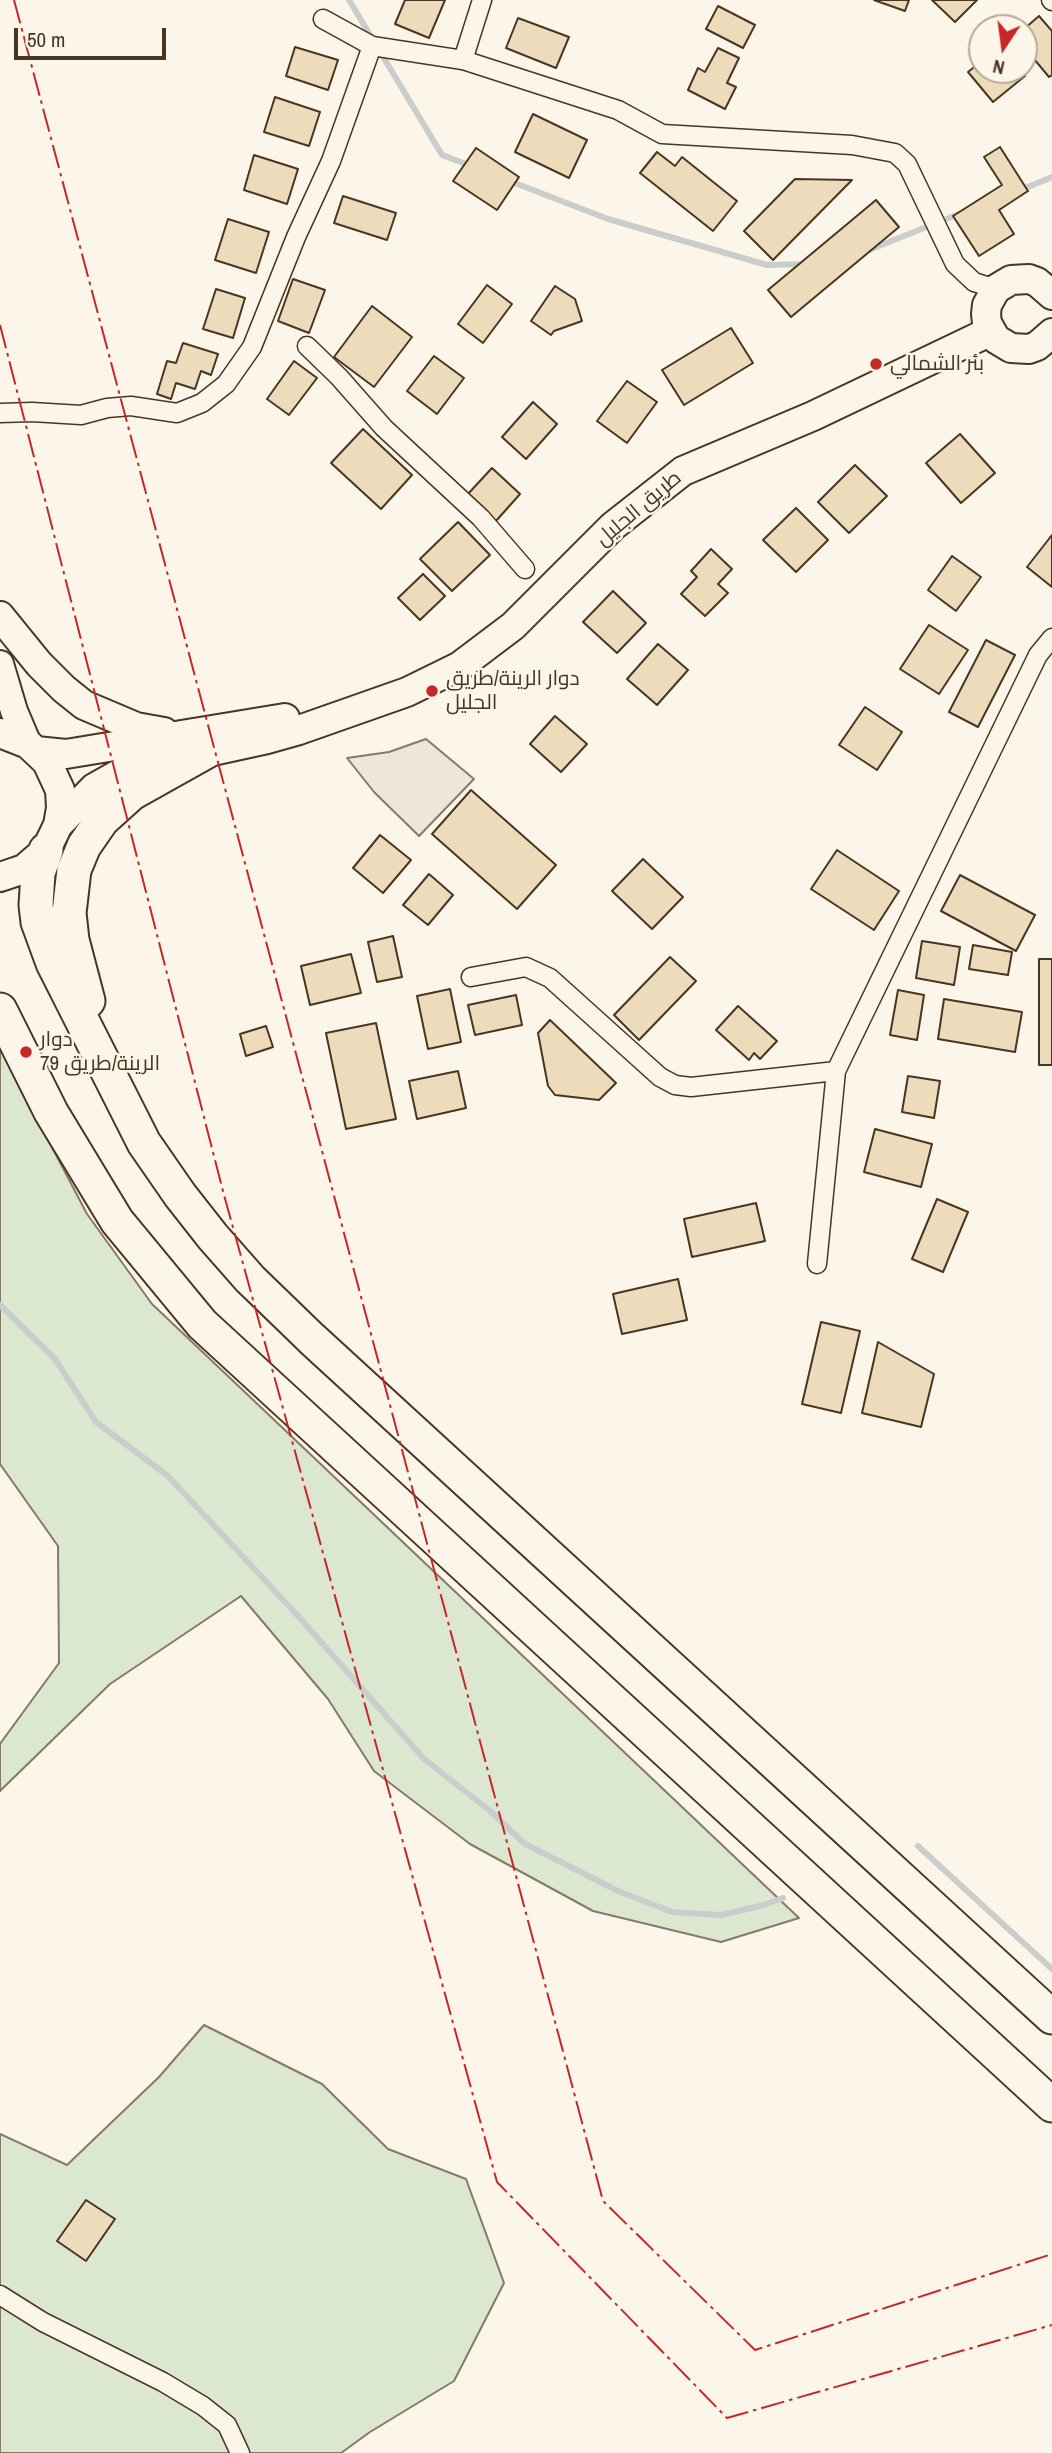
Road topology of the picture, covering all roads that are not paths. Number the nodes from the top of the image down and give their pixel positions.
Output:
1 (482, 0) edge
2 (323, 19) dead end
3 (372, 46) junction
4 (463, 60) junction
5 (996, 289) junction
6 (1052, 293) edge
7 (990, 331) junction
8 (1050, 338) edge
9 (307, 345) dead end
10 (0, 413) edge
11 (525, 569) dead end
12 (0, 617) edge
13 (1052, 638) edge
14 (0, 664) edge
15 (0, 733) edge
16 (197, 742) junction
17 (32, 748) junction
18 (52, 838) junction
19 (0, 877) edge
20 (471, 977) dead end
21 (0, 1010) edge
22 (103, 1061) junction
23 (836, 1071) junction
24 (817, 1264) dead end
25 (1052, 2017) edge
26 (1052, 2105) edge
27 (0, 2295) edge
28 (240, 2453) edge

1 - 4 street
2 - 3 street
3 - 4 street
3 - 10 street
4 - 5 street
5 - 6 main road
5 - 7 main road
7 - 8 main road
7 - 16 main road, طريق الجليل
9 - 11 street
12 - 16 main road
13 - 23 street
14 - 17 main road
15 - 17 main road
16 - 17 main road
16 - 18 main road
16 - 22 highway
17 - 18 main road
18 - 19 main road
18 - 22 highway
20 - 23 street
21 - 26 highway
22 - 25 highway
23 - 24 street
27 - 28 street

